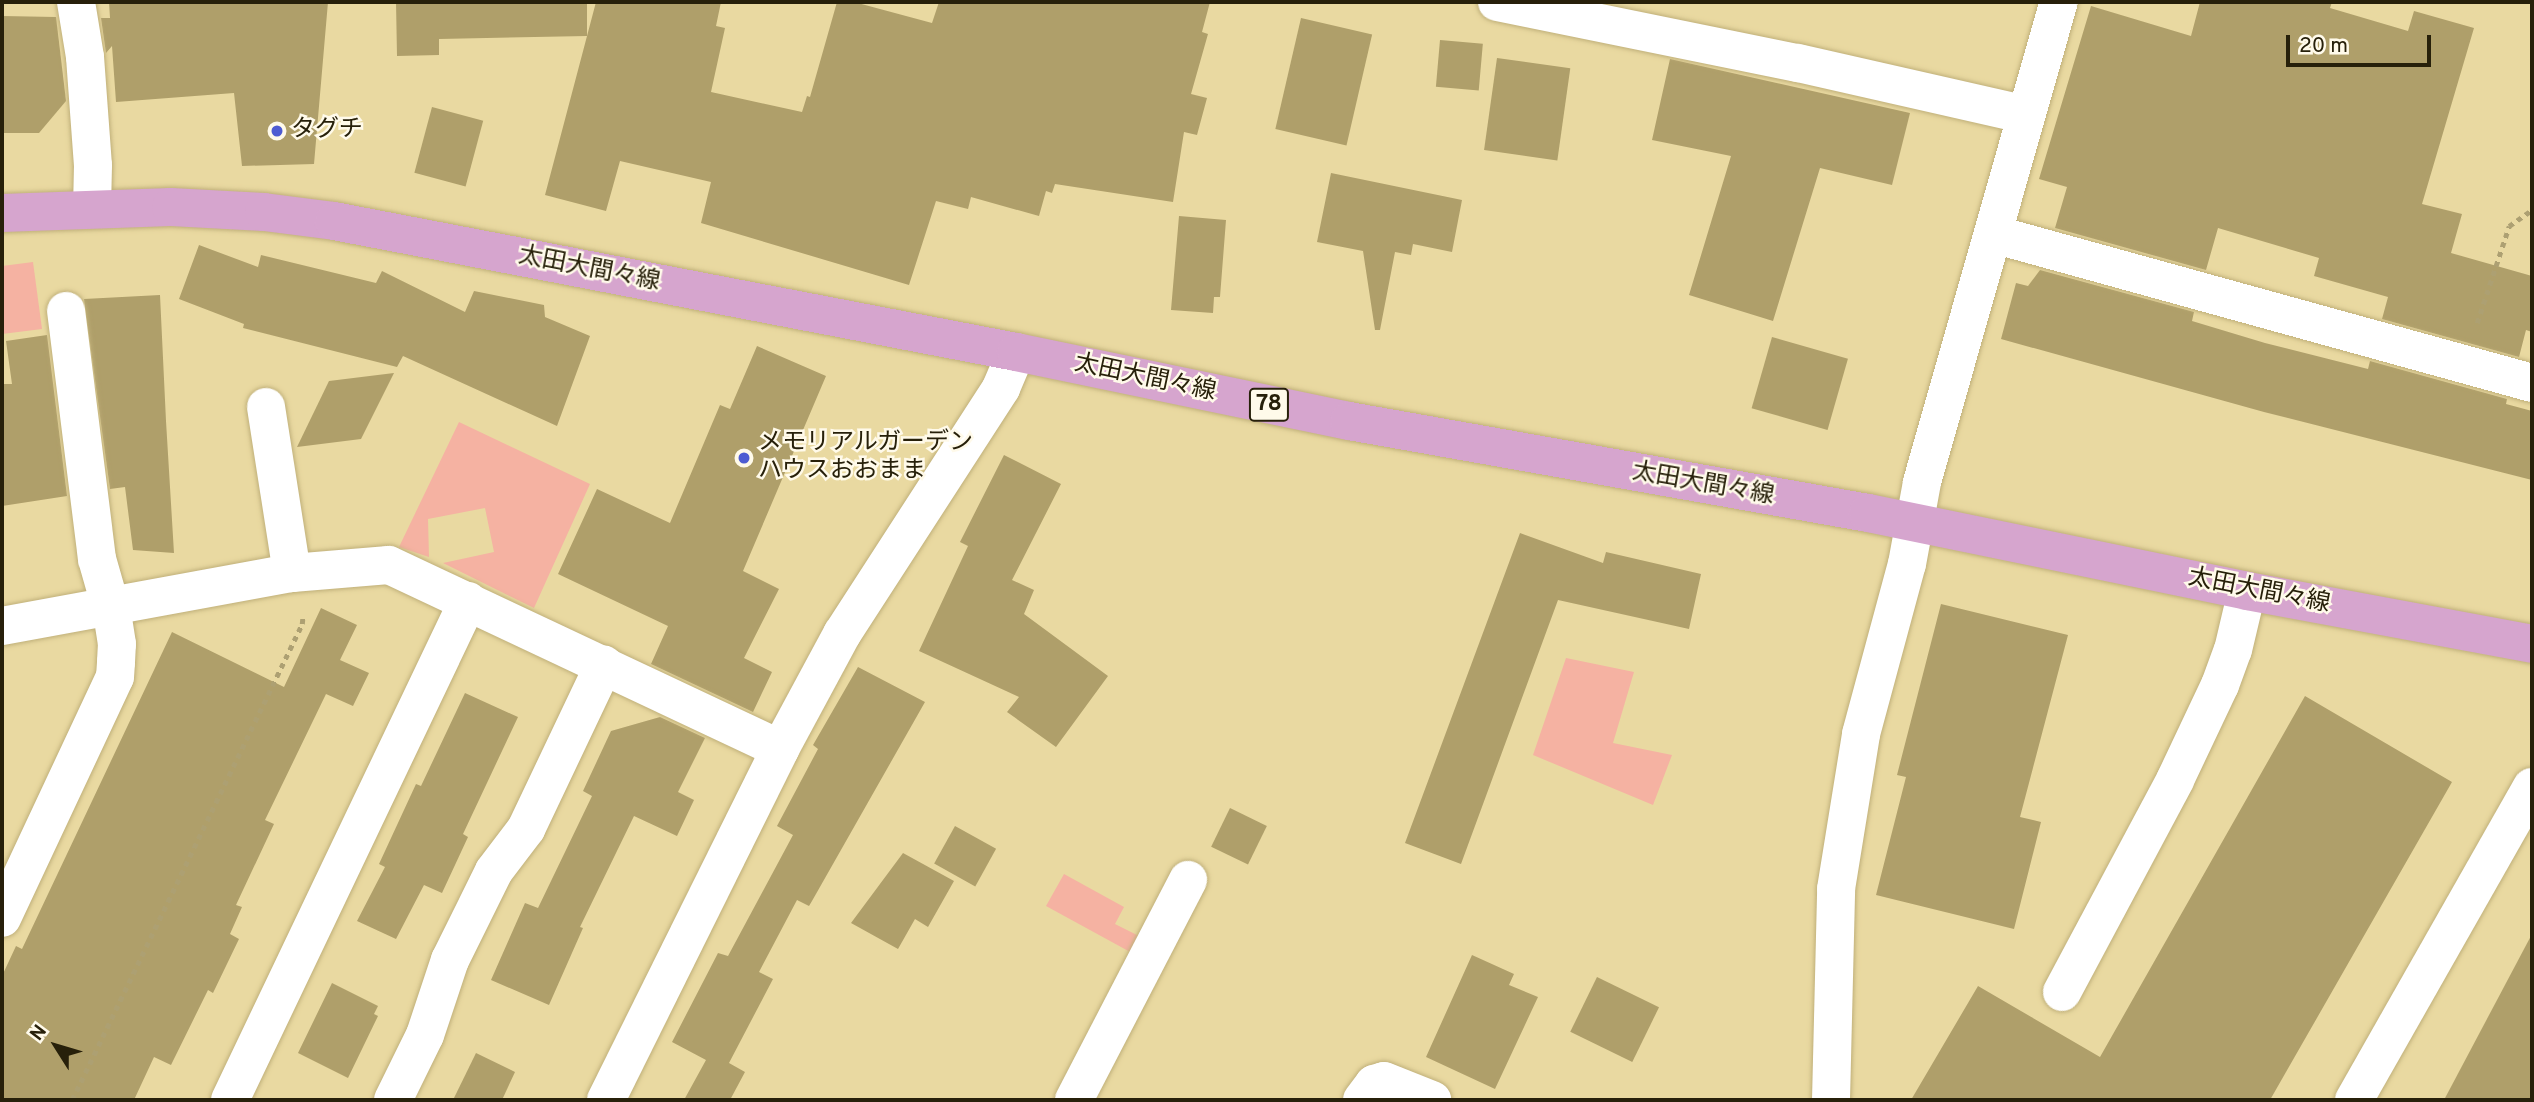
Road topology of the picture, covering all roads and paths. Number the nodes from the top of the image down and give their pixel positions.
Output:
1 (76, 2) edge
2 (1497, 2) edge
3 (2059, 2) edge
4 (2026, 115) junction
5 (92, 209) junction
6 (2532, 210) edge
7 (2, 213) edge
8 (1993, 234) junction
9 (66, 311) dead end
10 (1016, 352) junction
11 (2455, 361) junction
12 (2532, 383) edge
13 (266, 407) dead end
14 (1915, 523) junction
15 (292, 572) junction
16 (2248, 591) junction
17 (468, 601) junction
18 (111, 608) junction
19 (304, 612) dead end
20 (2, 626) edge
21 (2532, 644) edge
22 (604, 665) junction
23 (780, 750) junction
24 (2532, 787) edge
25 (1188, 880) dead end
26 (2, 918) edge
27 (2062, 992) dead end
28 (72, 1100) edge
29 (230, 1100) edge
30 (393, 1100) edge
31 (606, 1100) edge
32 (1074, 1100) edge
33 (1362, 1100) edge
34 (1432, 1100) edge
35 (1831, 1100) edge
36 (2354, 1100) edge

1 - 5 street
2 - 4 street
3 - 4 street
4 - 8 street
5 - 7 main road, 太田大間々線 / 78
5 - 10 main road, 太田大間々線 / 78
6 - 11 path
8 - 11 street
8 - 14 street
9 - 18 street
10 - 14 main road, 太田大間々線 / 78
10 - 23 street
11 - 12 street
13 - 15 street
14 - 16 main road, 太田大間々線 / 78
14 - 35 street
15 - 17 street
15 - 18 street
16 - 21 main road, 太田大間々線 / 78
16 - 27 street
17 - 22 street
17 - 29 street
18 - 20 street
18 - 26 street
19 - 28 path
22 - 23 street
22 - 30 street
23 - 31 street
24 - 36 street
25 - 32 street
33 - 34 street

